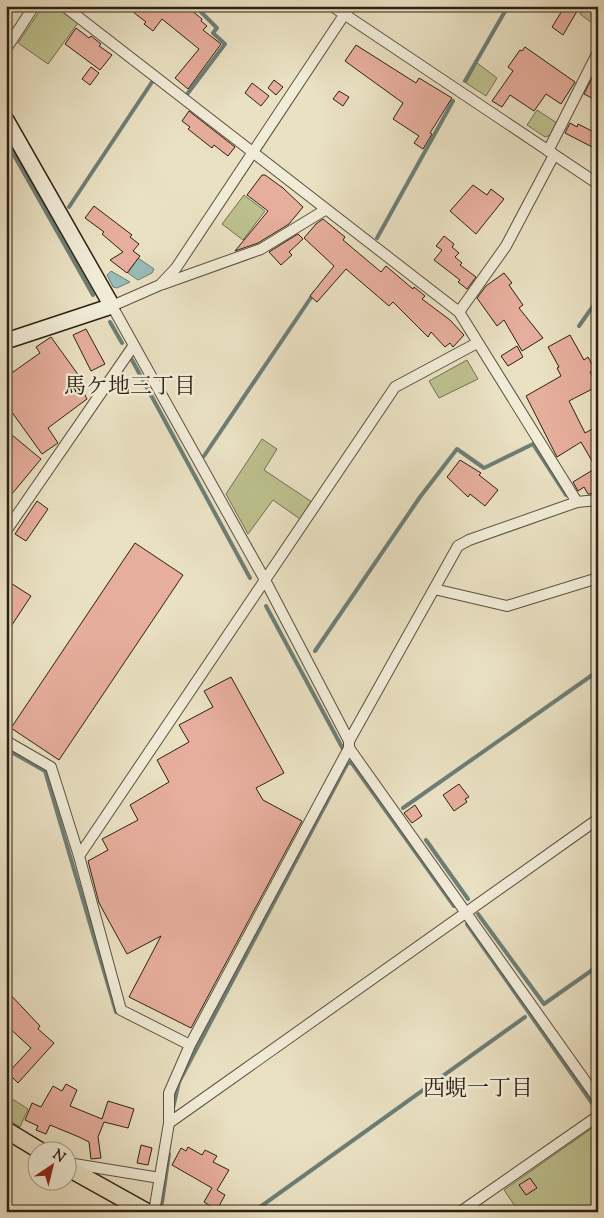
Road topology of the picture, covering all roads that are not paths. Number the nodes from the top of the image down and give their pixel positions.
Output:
1 (34, 6) edge
2 (64, 6) edge
3 (332, 6) edge
4 (347, 10) edge
5 (6, 49) edge
6 (598, 52) edge
7 (6, 120) edge
8 (251, 153) junction
9 (551, 153) junction
10 (598, 184) edge
11 (325, 210) junction
12 (160, 285) junction
13 (112, 306) junction
14 (459, 312) junction
15 (6, 341) edge
16 (477, 343) junction
17 (134, 345) junction
18 (598, 500) edge
19 (577, 502) junction
20 (6, 531) edge
21 (598, 578) edge
22 (265, 580) junction
23 (434, 588) junction
24 (6, 741) edge
25 (349, 744) junction
26 (598, 819) edge
27 (79, 856) junction
28 (467, 912) junction
29 (190, 1045) junction
30 (598, 1098) edge
31 (598, 1116) edge
32 (169, 1123) junction
33 (6, 1130) edge
34 (28, 1143) edge
35 (78, 1165) edge
36 (78, 1174) edge
37 (160, 1178) junction
38 (147, 1212) edge
39 (154, 1212) edge
40 (460, 1212) edge

1 - 5 street
2 - 8 street
3 - 4 street
4 - 8 street
4 - 9 street
6 - 9 street
7 - 13 street
8 - 11 street
8 - 12 street
9 - 10 street
9 - 14 street
11 - 12 street
11 - 14 street
12 - 13 street
13 - 15 street
13 - 17 street
14 - 16 street
16 - 19 street
16 - 22 street
17 - 20 street
17 - 22 street
18 - 19 street
19 - 23 street
21 - 23 street
22 - 25 street
22 - 27 street
23 - 25 street
24 - 27 street
25 - 28 street
25 - 29 street
26 - 28 street
27 - 29 street
28 - 30 street
28 - 32 street
29 - 32 street
31 - 40 street
32 - 37 street
33 - 34 main road
35 - 37 street
36 - 38 main road
37 - 39 street

